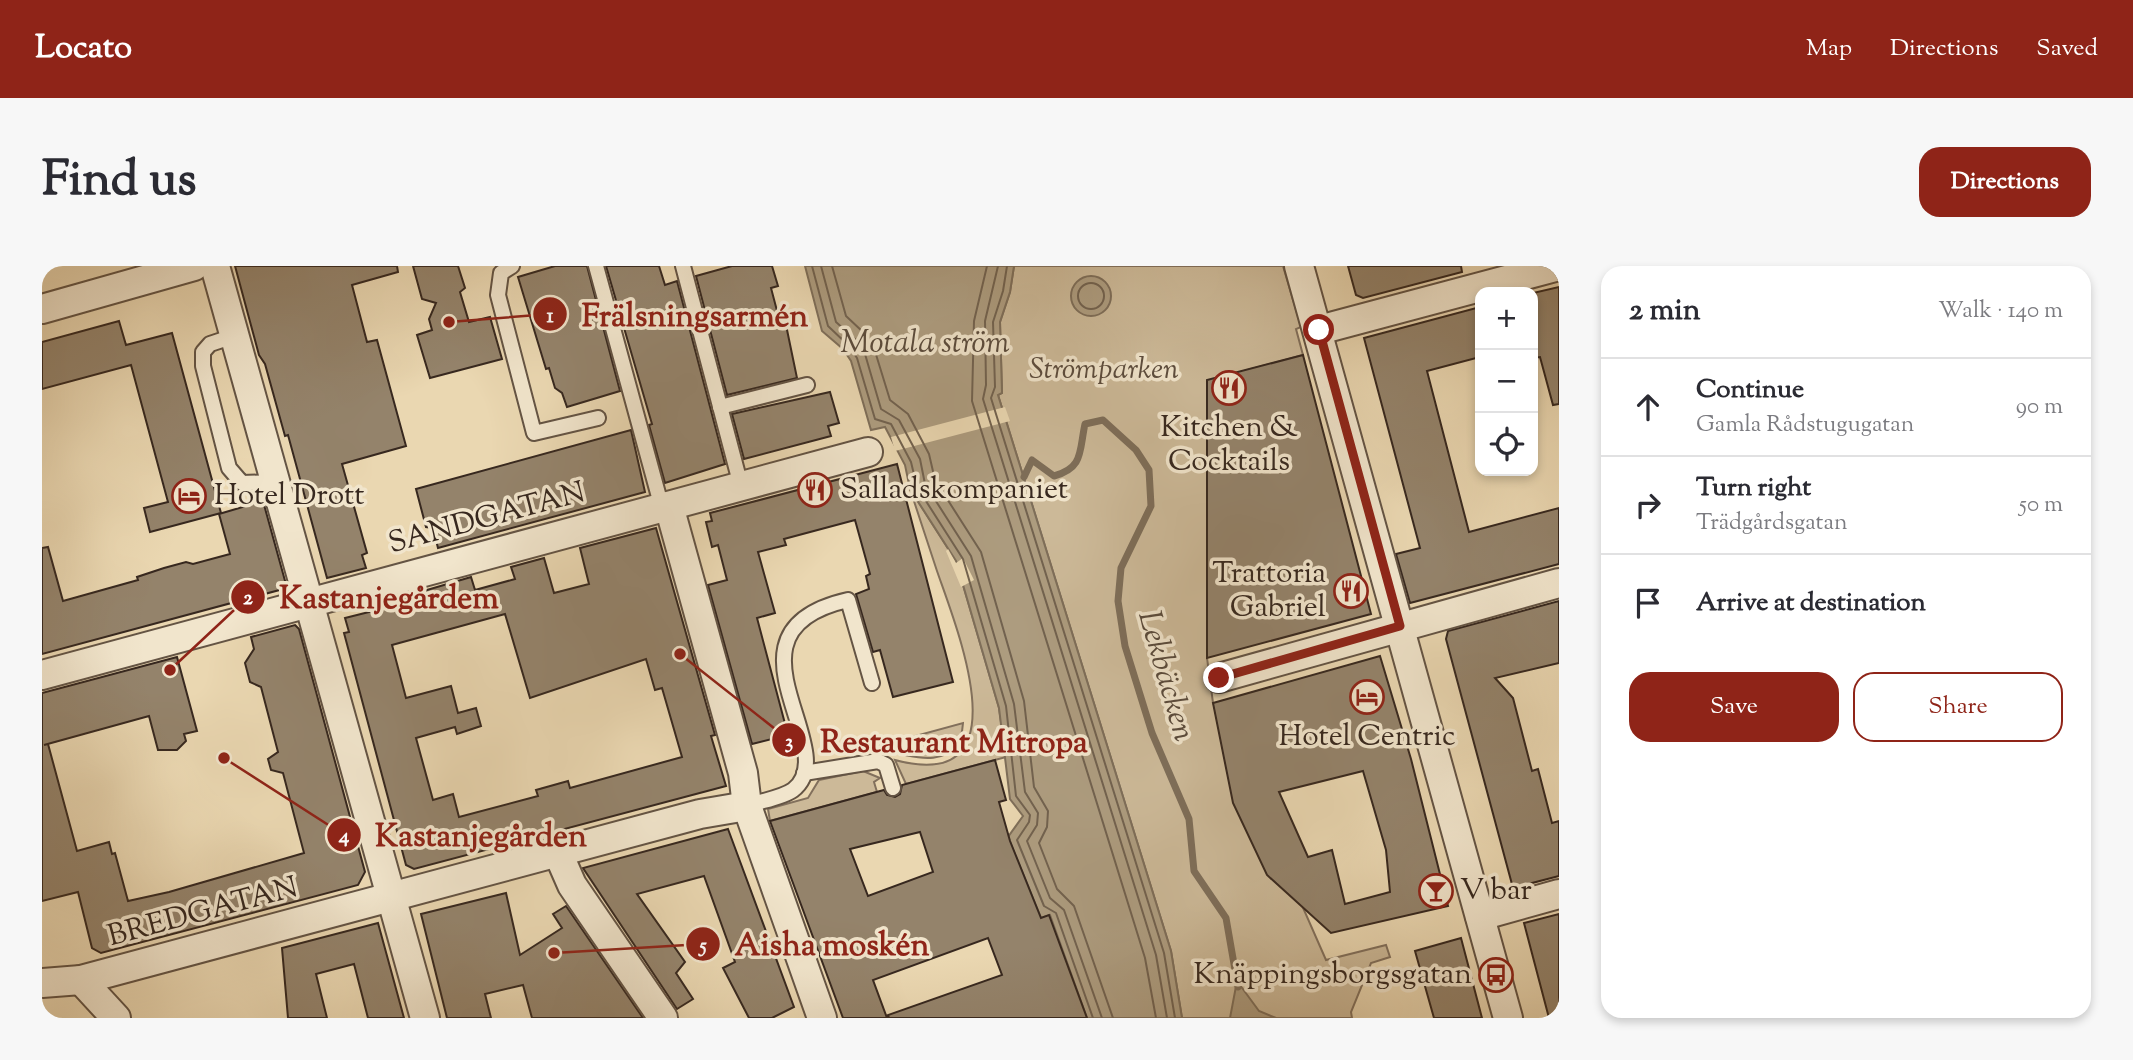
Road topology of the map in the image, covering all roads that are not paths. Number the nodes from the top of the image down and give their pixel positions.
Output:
1 (194, 266) edge
2 (215, 266) edge
3 (512, 266) edge
4 (596, 266) edge
5 (683, 266) edge
6 (1299, 266) edge
7 (1559, 266) edge
8 (42, 309) edge
9 (1319, 330) junction
10 (237, 335) junction
11 (807, 385) dead end
12 (720, 407) junction
13 (598, 418) dead end
14 (868, 452) dead end
15 (277, 482) junction
16 (741, 486) junction
17 (666, 507) junction
18 (1559, 583) edge
19 (310, 601) junction
20 (1400, 626) junction
21 (42, 675) edge
22 (1219, 678) dead end
23 (872, 683) dead end
24 (804, 773) junction
25 (893, 788) dead end
26 (747, 806) junction
27 (558, 853) junction
28 (1553, 895) edge
29 (393, 896) junction
30 (1480, 916) junction
31 (81, 979) junction
32 (42, 983) edge
33 (116, 1018) edge
34 (425, 1018) edge
35 (663, 1018) edge
36 (822, 1018) edge
37 (1508, 1018) edge

1 - 8 street
2 - 10 street
3 - 13 lane
4 - 17 lane
5 - 12 lane
6 - 9 street
7 - 9 street
9 - 20 street
10 - 15 street
10 - 15 lane
11 - 12 lane
12 - 16 lane
14 - 16 street, SANDGATAN
15 - 19 street
16 - 17 street, SANDGATAN
17 - 19 street, SANDGATAN
17 - 26 street
18 - 20 street
19 - 21 street, SANDGATAN
19 - 29 street
20 - 22 street
20 - 30 street
23 - 24 lane
24 - 25 lane
24 - 26 lane
26 - 27 street, BREDGATAN
26 - 36 street
27 - 29 street, BREDGATAN
27 - 35 street
28 - 30 street
29 - 31 street, BREDGATAN
29 - 34 street
30 - 37 street
31 - 32 street, BREDGATAN
31 - 33 street

